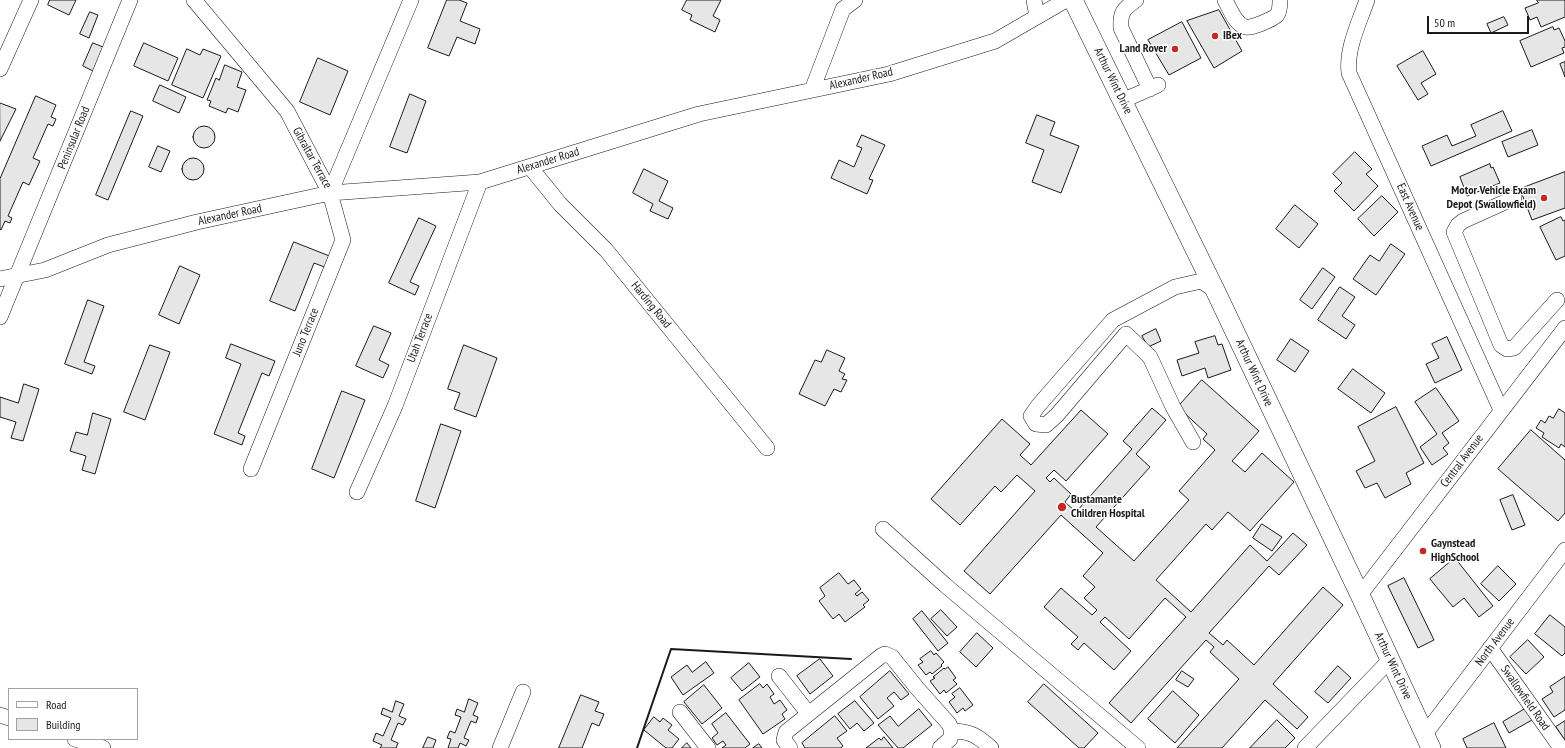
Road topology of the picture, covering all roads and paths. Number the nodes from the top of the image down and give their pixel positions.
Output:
1 (31, 0) edge
2 (130, 0) edge
3 (194, 0) edge
4 (411, 0) edge
5 (855, 0) edge
6 (1034, 0) edge
7 (1066, 0) edge
8 (1073, 0) edge
9 (1136, 0) edge
10 (1225, 0) edge
11 (1280, 0) edge
12 (1367, 0) edge
13 (1038, 17) junction
14 (0, 69) edge
15 (812, 90) junction
16 (1122, 101) junction
17 (530, 167) junction
18 (480, 182) junction
19 (330, 193) junction
20 (1514, 198) dead end
21 (17, 276) junction
22 (0, 278) edge
23 (1215, 290) junction
24 (1557, 300) dead end
25 (0, 317) edge
26 (1113, 320) junction
27 (1565, 328) edge
28 (1126, 334) junction
29 (1501, 410) junction
30 (1193, 442) dead end
31 (766, 448) dead end
32 (251, 468) dead end
33 (357, 492) dead end
34 (883, 530) dead end
35 (1565, 550) edge
36 (1360, 595) junction
37 (1490, 648) junction
38 (1390, 660) junction
39 (779, 676) dead end
40 (523, 692) dead end
41 (680, 712) dead end
42 (808, 713) junction
43 (952, 731) junction
44 (78, 740) edge
45 (1428, 741) edge
46 (103, 748) edge
47 (500, 748) edge
48 (708, 748) edge
49 (790, 748) edge
50 (940, 748) edge
51 (991, 748) edge
52 (1138, 748) edge
53 (1305, 748) edge
54 (1561, 748) edge

1 - 14 street
2 - 21 street, Peninsular Road
3 - 19 street, Gibraltar Terrace
4 - 19 street, Gibraltar Terrace
5 - 15 street
6 - 13 street
7 - 13 street, Alexander Road
8 - 16 main road, Arthur Wint Drive
9 - 16 street
10 - 11 street
12 - 29 street, East Avenue
13 - 15 street, Alexander Road
15 - 17 street, Alexander Road
16 - 23 main road, Arthur Wint Drive
17 - 18 street, Alexander Road
17 - 31 street, Harding Road
18 - 19 street, Alexander Road
18 - 33 street, Utah Terrace
19 - 21 street, Alexander Road
19 - 32 street, Juno Terrace
20 - 24 street
21 - 22 street, Alexander Road
21 - 25 street, Peninsular Road
23 - 26 street
23 - 36 main road, Arthur Wint Drive
26 - 28 street
26 - 28 street
27 - 29 street, Central Avenue
28 - 30 street
29 - 36 street, Central Avenue
34 - 52 street
35 - 37 street, North Avenue
36 - 38 main road, Arthur Wint Drive
37 - 45 street, North Avenue
37 - 54 street, Swallowfield Road
38 - 45 main road, Arthur Wint Drive
38 - 53 street
39 - 42 street
40 - 47 street
41 - 48 street
42 - 43 street
42 - 49 street
43 - 50 street
43 - 51 street
44 - 46 street

